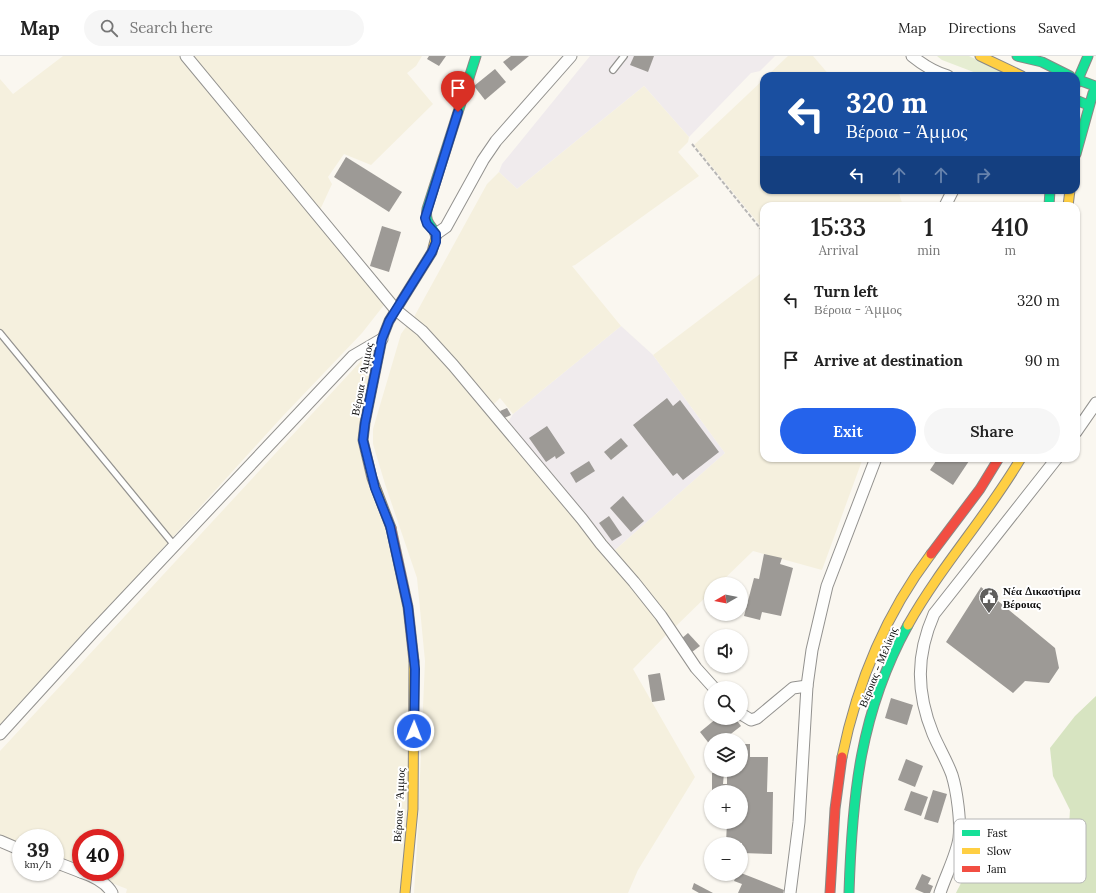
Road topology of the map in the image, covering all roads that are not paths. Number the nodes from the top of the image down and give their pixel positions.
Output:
1 (186, 56) edge
2 (476, 56) edge
3 (571, 56) edge
4 (624, 56) edge
5 (912, 56) edge
6 (980, 56) edge
7 (1017, 56) edge
8 (1088, 56) edge
9 (1056, 59) dead end
10 (1042, 62) junction
11 (613, 70) dead end
12 (936, 72) edge
13 (1014, 72) edge
14 (1061, 72) edge
15 (1079, 72) edge
16 (1080, 80) edge
17 (1096, 85) edge
18 (1080, 102) edge
19 (1088, 105) junction
20 (1080, 138) edge
21 (436, 234) junction
22 (396, 310) junction
23 (0, 333) edge
24 (382, 339) junction
25 (1096, 403) edge
26 (1080, 426) edge
27 (874, 462) edge
28 (997, 462) edge
29 (1018, 462) edge
30 (1053, 462) edge
31 (174, 545) junction
32 (708, 681) edge
33 (807, 686) junction
34 (748, 718) edge
35 (0, 734) edge
36 (958, 819) edge
37 (0, 841) edge
38 (12, 846) edge
39 (954, 853) edge
40 (101, 881) edge
41 (112, 893) edge
42 (405, 893) edge
43 (790, 893) edge
44 (830, 893) edge
45 (849, 893) edge
46 (940, 893) edge

1 - 22 street
2 - 21 main road
3 - 21 street
4 - 11 lane
5 - 12 street
6 - 13 main road
7 - 10 main road
8 - 15 main road
9 - 10 main road
10 - 14 main road
16 - 17 main road
17 - 19 main road
18 - 19 main road
19 - 20 main road
21 - 22 main road, Βέροια - Άμμος
22 - 24 main road, Βέροια - Άμμος
22 - 32 street
23 - 31 lane
24 - 31 street
24 - 42 main road, Βέροια - Άμμος
25 - 26 street
27 - 33 street
28 - 44 main road, Βέροιας - Μελίκης
29 - 45 main road, Βέροιας - Μελίκης
30 - 36 street
31 - 35 street
33 - 34 street
33 - 43 street
37 - 38 street
39 - 46 street
40 - 41 street

